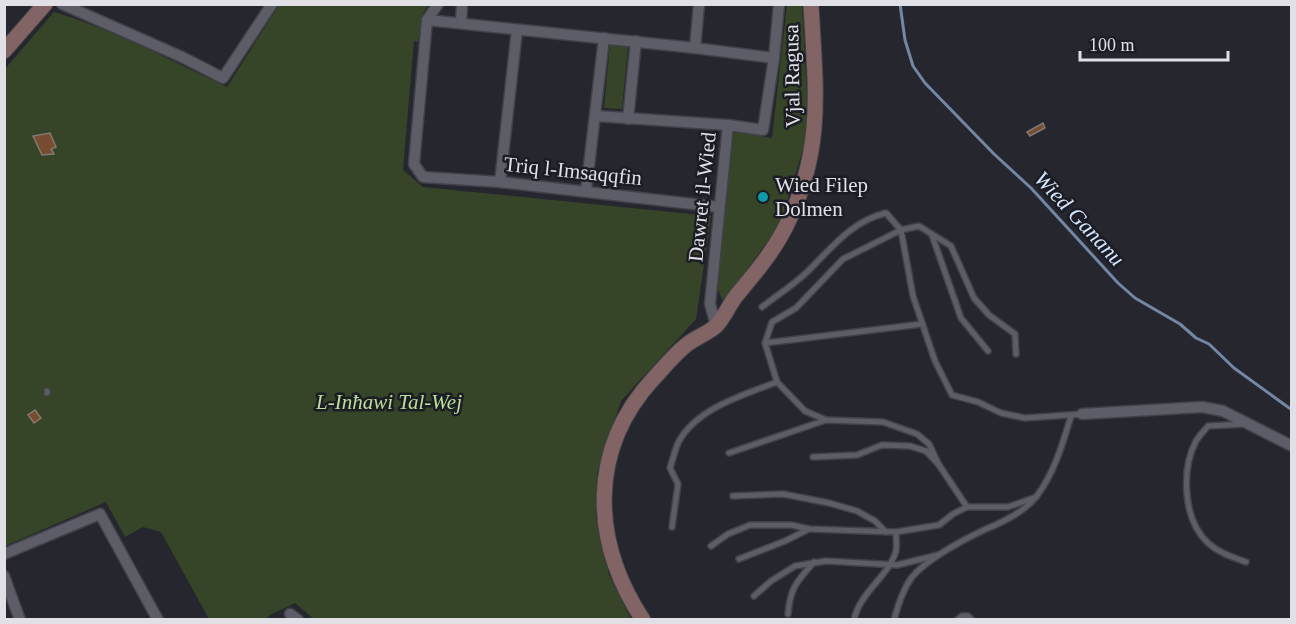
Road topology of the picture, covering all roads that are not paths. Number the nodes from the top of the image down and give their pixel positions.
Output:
1 (45, 4) edge
2 (62, 4) edge
3 (272, 4) edge
4 (438, 4) edge
5 (462, 4) edge
6 (699, 4) edge
7 (779, 4) edge
8 (811, 4) edge
9 (427, 20) junction
10 (461, 23) junction
11 (517, 30) junction
12 (604, 38) junction
13 (636, 41) junction
14 (695, 48) junction
15 (4, 51) edge
16 (774, 58) junction
17 (596, 116) junction
18 (628, 119) junction
19 (728, 125) junction
20 (500, 182) junction
21 (586, 191) junction
22 (719, 207) junction
23 (901, 230) junction
24 (932, 235) junction
25 (762, 307) dead end
26 (922, 324) junction
27 (716, 325) junction
28 (765, 343) junction
29 (988, 351) dead end
30 (1016, 354) dead end
31 (777, 382) junction
32 (1077, 415) junction
33 (826, 420) junction
34 (1247, 424) junction
35 (1292, 446) edge
36 (729, 453) dead end
37 (813, 457) dead end
38 (939, 465) junction
39 (733, 496) dead end
40 (1036, 497) junction
41 (968, 507) junction
42 (672, 527) dead end
43 (810, 529) junction
44 (886, 532) junction
45 (896, 532) junction
46 (711, 546) dead end
47 (4, 554) edge
48 (940, 555) junction
49 (739, 559) dead end
50 (813, 562) junction
51 (1245, 562) dead end
52 (888, 565) junction
53 (4, 576) edge
54 (754, 596) dead end
55 (788, 614) dead end
56 (20, 620) edge
57 (158, 620) edge
58 (643, 620) edge
59 (854, 620) edge
60 (894, 620) edge
61 (957, 620) edge
62 (972, 620) edge

1 - 15 main road
2 - 3 street
4 - 9 street
5 - 10 street
6 - 14 street
7 - 16 street, Dawret il-Wied
8 - 27 main road, Vjal Ragusa
9 - 10 street
9 - 20 street, Triq l-Imsaqqfin
10 - 11 street
11 - 12 street
11 - 20 street
12 - 13 street
12 - 17 street
13 - 14 street
13 - 18 street
14 - 16 street
16 - 19 street, Dawret il-Wied
17 - 18 street
17 - 21 street
18 - 19 street
19 - 22 street, Dawret il-Wied
20 - 21 street, Triq l-Imsaqqfin
21 - 22 street, Triq l-Imsaqqfin
22 - 27 street, Dawret il-Wied
23 - 24 lane
23 - 25 lane
23 - 26 lane
23 - 28 lane
24 - 29 lane
24 - 30 lane
26 - 28 lane
26 - 32 lane
27 - 58 main road, Vjal Ragusa
28 - 31 lane
31 - 33 lane
31 - 42 lane
32 - 34 street
32 - 40 lane
33 - 36 lane
33 - 38 lane
34 - 35 street
34 - 51 lane
37 - 38 lane
38 - 41 lane
39 - 44 lane
40 - 41 lane
40 - 48 lane
41 - 45 lane
43 - 44 lane
43 - 46 lane
43 - 49 lane
44 - 45 lane
45 - 52 lane
47 - 57 street
48 - 52 lane
48 - 60 lane
50 - 52 lane
50 - 54 lane
50 - 55 lane
52 - 59 lane
53 - 56 street
61 - 62 lane

